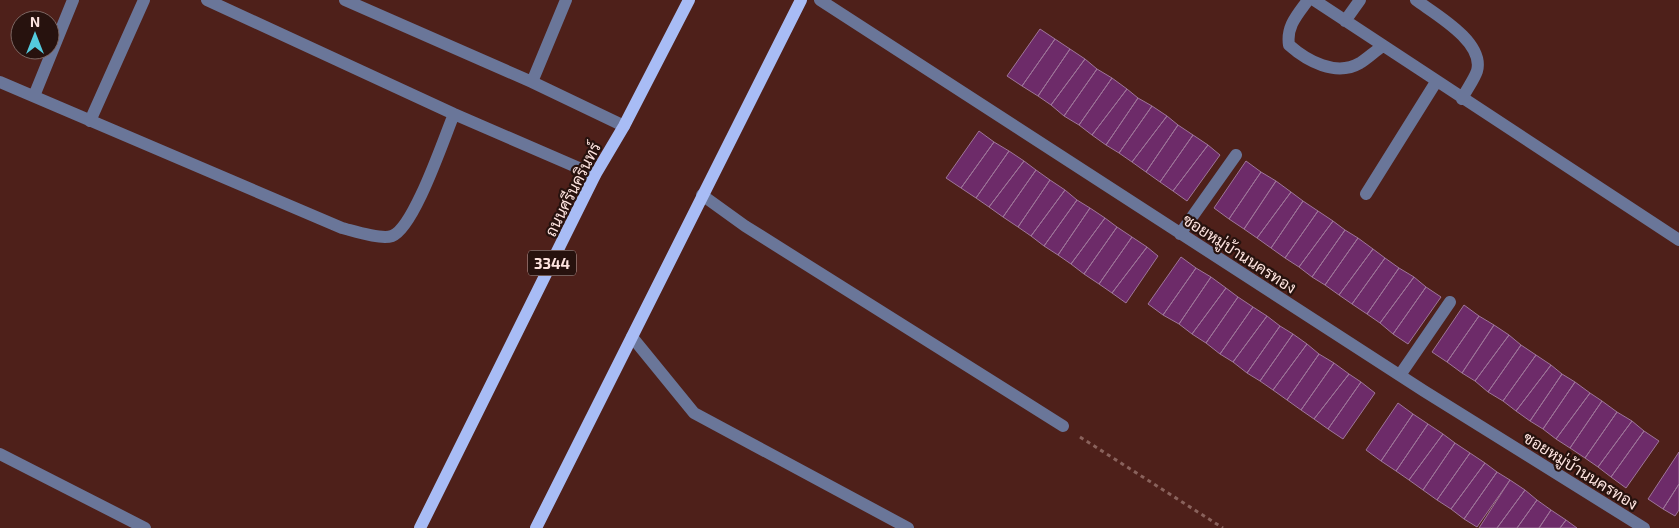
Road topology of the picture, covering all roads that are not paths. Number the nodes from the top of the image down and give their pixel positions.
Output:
1 (73, 0) edge
2 (144, 0) edge
3 (207, 0) edge
4 (346, 0) edge
5 (566, 0) edge
6 (688, 0) edge
7 (801, 0) edge
8 (820, 0) edge
9 (1308, 0) edge
10 (1314, 0) edge
11 (1360, 0) edge
12 (1416, 0) edge
13 (1345, 21) junction
14 (1383, 46) junction
15 (0, 82) edge
16 (532, 82) junction
17 (1436, 82) junction
18 (34, 96) junction
19 (1462, 99) junction
20 (454, 114) junction
21 (90, 121) junction
22 (624, 126) junction
23 (1236, 154) dead end
24 (596, 175) junction
25 (1366, 194) dead end
26 (702, 195) junction
27 (1180, 234) junction
28 (1679, 240) edge
29 (1450, 302) dead end
30 (632, 337) junction
31 (1400, 375) junction
32 (1062, 426) road end
33 (0, 454) edge
34 (145, 528) edge
35 (420, 528) edge
36 (536, 528) edge
37 (908, 528) edge
38 (1644, 528) edge

1 - 18 street
2 - 21 street
3 - 20 street
4 - 16 street
5 - 16 street
6 - 22 main road, ถนนศรีนครินทร์ / 3344
7 - 26 main road
8 - 27 street, ซอยหมู่บ้านนครทอง
9 - 14 street
10 - 13 street
11 - 13 street
12 - 19 street
13 - 14 street
14 - 17 street
15 - 18 street
16 - 22 street
17 - 19 street
17 - 25 street
18 - 21 street
19 - 28 street
20 - 21 street
20 - 24 street
22 - 24 main road, ถนนศรีนครินทร์ / 3344
23 - 27 street
24 - 35 main road, ถนนศรีนครินทร์ / 3344
26 - 30 main road
26 - 32 street
27 - 31 street, ซอยหมู่บ้านนครทอง
29 - 31 street
30 - 36 main road
30 - 37 street
31 - 38 street, ซอยหมู่บ้านนครทอง
33 - 34 street

